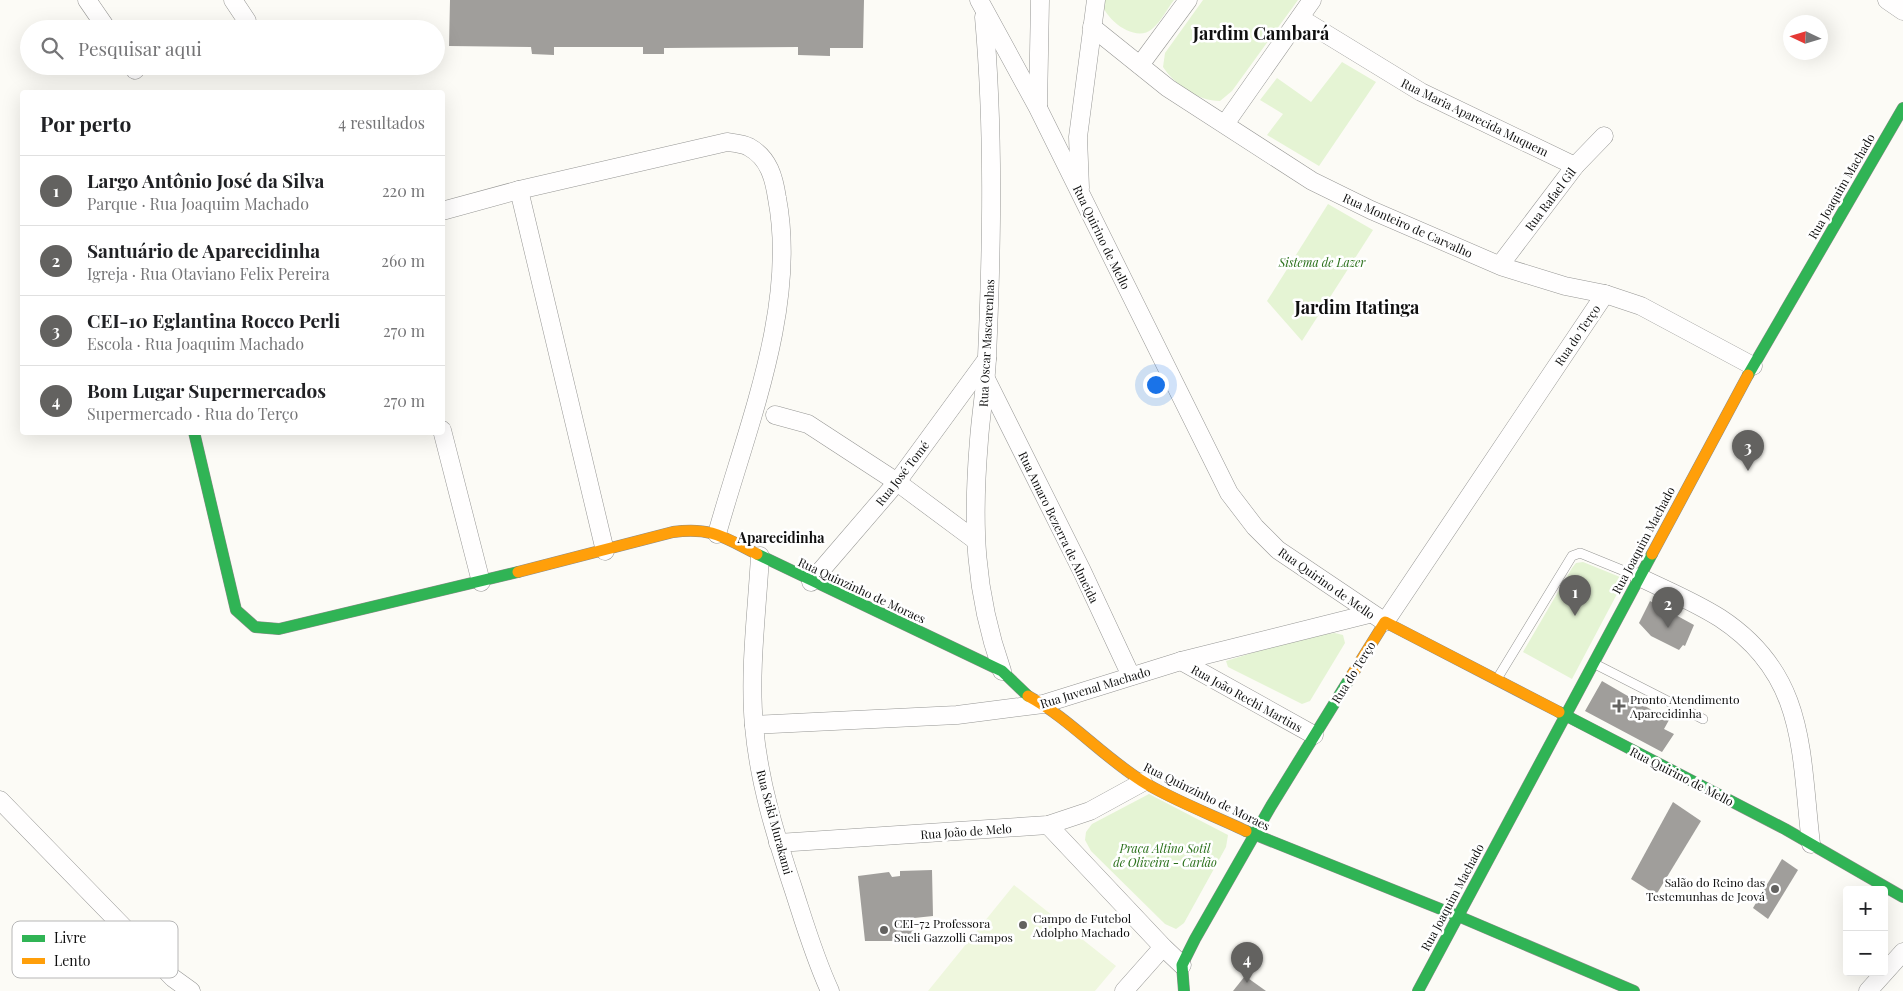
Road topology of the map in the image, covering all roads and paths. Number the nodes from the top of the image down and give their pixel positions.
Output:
1 (87, 0) edge
2 (233, 0) edge
3 (1040, 0) edge
4 (1096, 0) edge
5 (1188, 0) edge
6 (1312, 0) edge
7 (1887, 0) edge
8 (981, 6) edge
9 (1903, 11) edge
10 (1300, 18) junction
11 (101, 20) edge
12 (246, 20) edge
13 (1092, 27) junction
14 (1140, 65) junction
15 (1038, 108) junction
16 (1903, 108) edge
17 (1225, 124) junction
18 (1604, 136) dead end
19 (1575, 166) junction
20 (519, 190) junction
21 (1080, 194) junction
22 (445, 210) edge
23 (1500, 265) junction
24 (1605, 294) junction
25 (987, 358) junction
26 (1753, 366) junction
27 (986, 379) junction
28 (775, 414) dead end
29 (195, 435) edge
30 (443, 435) edge
31 (897, 482) junction
32 (717, 534) junction
33 (974, 540) junction
34 (604, 550) junction
35 (760, 556) junction
36 (1639, 577) junction
37 (481, 582) junction
38 (811, 582) junction
39 (1369, 614) junction
40 (1385, 622) junction
41 (1181, 661) junction
42 (1592, 663) junction
43 (1002, 671) junction
44 (1131, 676) junction
45 (1496, 681) junction
46 (1043, 704) junction
47 (1564, 716) junction
48 (1703, 719) dead end
49 (754, 725) junction
50 (1314, 736) junction
51 (1143, 782) junction
52 (0, 800) edge
53 (1048, 825) junction
54 (1254, 835) junction
55 (778, 843) junction
56 (1811, 844) junction
57 (1903, 897) edge
58 (1458, 916) junction
59 (118, 921) edge
60 (1163, 947) junction
61 (1903, 952) edge
62 (1182, 965) junction
63 (173, 978) edge
64 (191, 991) edge
65 (830, 991) edge
66 (1124, 991) edge
67 (1184, 991) edge
68 (1418, 991) edge
69 (1634, 991) edge
70 (1868, 991) edge

1 - 11 street
2 - 12 street
3 - 15 street
4 - 13 street
5 - 14 street
6 - 10 street
7 - 9 street
8 - 15 street, Rua Quirino de Mello
8 - 25 street, Rua Oscar Mascarenhas
10 - 17 street
10 - 19 street, Rua Maria Aparecida Muquem
13 - 14 street, Rua Monteiro de Carvalho
13 - 21 street
14 - 17 street, Rua Monteiro de Carvalho
15 - 21 street, Rua Quirino de Mello
16 - 26 street, Rua Joaquim Machado
17 - 23 street, Rua Monteiro de Carvalho
18 - 19 street, Rua Rafael Gil
19 - 23 street, Rua Rafael Gil
20 - 22 street
20 - 32 street
20 - 34 street
21 - 39 street, Rua Quirino de Mello
23 - 24 street, Rua Monteiro de Carvalho
24 - 26 street, Rua Monteiro de Carvalho
24 - 40 street, Rua do Terço
25 - 27 street, Rua Oscar Mascarenhas
25 - 31 street, Rua José Tomé
26 - 36 street, Rua Joaquim Machado
27 - 33 street, Rua Oscar Mascarenhas
27 - 44 street, Rua Amaro Bezerra de Almeida
28 - 31 street
29 - 37 street, Rua Quinzinho de Moraes
30 - 37 street
31 - 33 street
31 - 38 street, Rua José Tomé
32 - 34 street, Rua Quinzinho de Moraes
32 - 35 street, Rua Quinzinho de Moraes
33 - 43 street, Rua Oscar Mascarenhas
34 - 37 street, Rua Quinzinho de Moraes
35 - 38 street, Rua Quinzinho de Moraes
35 - 49 street, Rua Seiki Murakami
36 - 42 street, Rua Joaquim Machado
36 - 45 lane
36 - 56 street
38 - 43 street, Rua Quinzinho de Moraes
39 - 40 street, Rua Quirino de Mello
39 - 41 street, Rua Juvenal Machado
40 - 45 street, Rua Quirino de Mello
40 - 50 street, Rua do Terço
41 - 44 street, Rua Juvenal Machado
41 - 50 street, Rua João Rechi Martins
42 - 47 street, Rua Joaquim Machado
42 - 48 lane
43 - 46 street, Rua Quinzinho de Moraes
44 - 46 street, Rua Juvenal Machado
45 - 47 street, Rua Quirino de Mello
46 - 49 street, Rua Juvenal Machado
46 - 51 street, Rua Quinzinho de Moraes
47 - 56 street, Rua Quirino de Mello
47 - 58 street, Rua Joaquim Machado
49 - 55 street, Rua Seiki Murakami
50 - 54 street, Rua do Terço
51 - 53 street, Rua João de Melo
51 - 54 street, Rua Quinzinho de Moraes
52 - 59 street
53 - 55 street, Rua João de Melo
53 - 60 street
54 - 58 street, Rua Quinzinho de Moraes
54 - 62 street, Rua do Terço
55 - 65 street, Rua Seiki Murakami
56 - 57 street, Rua Quirino de Mello
58 - 68 street, Rua Joaquim Machado
58 - 69 street, Rua Quinzinho de Moraes
60 - 62 street
60 - 66 street
61 - 70 street
62 - 67 street
63 - 64 street

